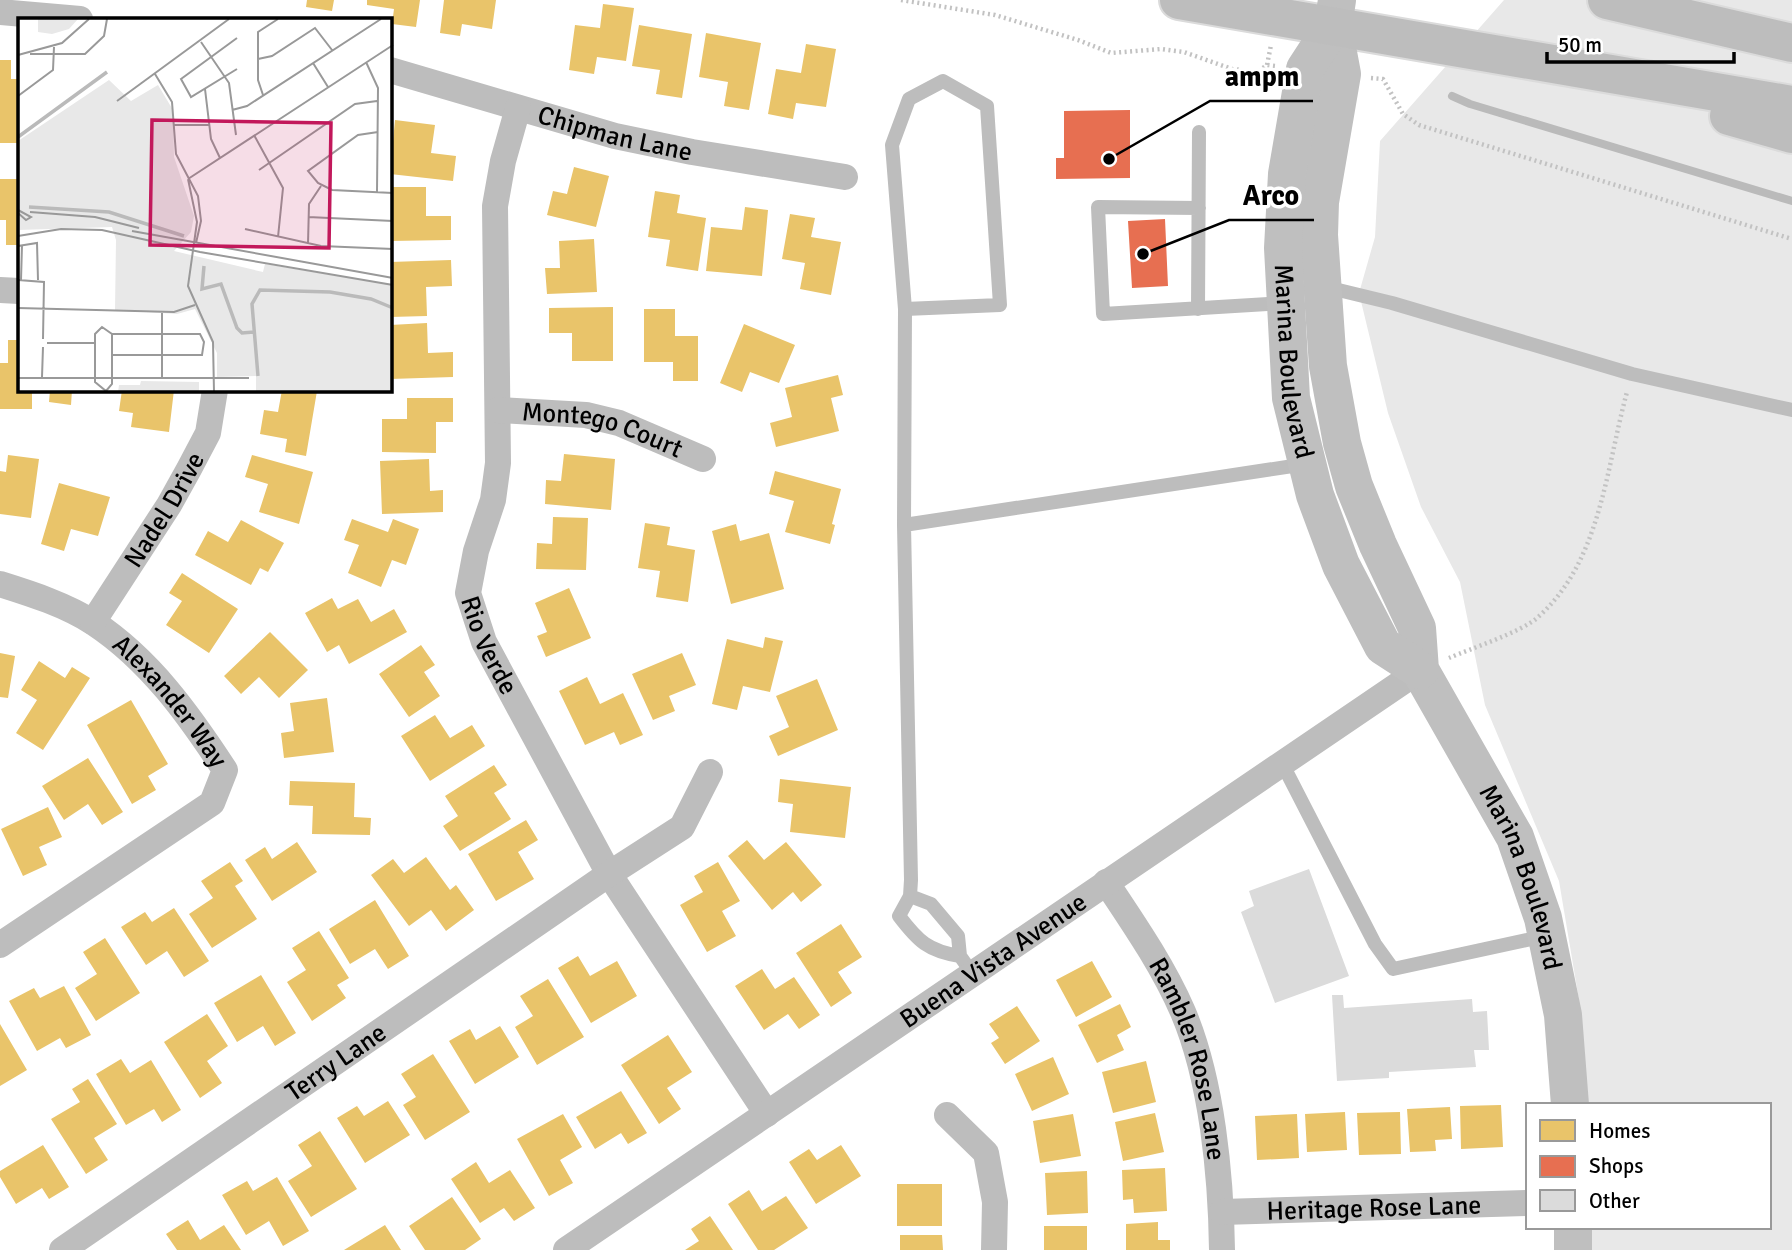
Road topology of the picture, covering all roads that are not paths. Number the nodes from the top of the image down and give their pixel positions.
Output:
1 (1179, 0) edge
2 (1606, 0) edge
3 (0, 12) edge
4 (1335, 13) edge
5 (69, 18) edge
6 (1792, 43) edge
7 (392, 71) edge
8 (1637, 78) junction
9 (1792, 105) edge
10 (518, 108) junction
11 (1199, 132) dead end
12 (1792, 134) edge
13 (845, 177) dead end
14 (1199, 208) junction
15 (1321, 285) junction
16 (0, 290) edge
17 (18, 291) edge
18 (1284, 303) junction
19 (905, 309) junction
20 (1198, 309) junction
21 (1328, 366) junction
22 (215, 392) edge
23 (498, 410) junction
24 (1792, 410) edge
25 (703, 459) dead end
26 (1308, 464) junction
27 (904, 525) junction
28 (0, 584) edge
29 (93, 622) junction
30 (1420, 670) junction
31 (1282, 763) junction
32 (710, 772) dead end
33 (608, 874) junction
34 (1106, 882) junction
35 (910, 896) junction
36 (1547, 936) junction
37 (0, 945) edge
38 (966, 965) junction
39 (1570, 1103) edge
40 (767, 1114) junction
41 (947, 1115) dead end
42 (1526, 1203) edge
43 (1222, 1212) junction
44 (1573, 1229) edge
45 (62, 1250) edge
46 (566, 1250) edge
47 (994, 1250) edge
48 (1222, 1250) edge
49 (1573, 1250) edge

1 - 4 highway
2 - 6 highway
3 - 5 street
4 - 8 highway
4 - 15 street, Marina Boulevard
4 - 18 street, Marina Boulevard
7 - 10 street, Chipman Lane
8 - 9 highway
8 - 12 highway
10 - 13 street, Chipman Lane
10 - 23 street, Rio Verde
11 - 14 lane
14 - 20 lane
14 - 20 lane
15 - 21 street, Marina Boulevard
15 - 24 lane
16 - 17 street
18 - 20 lane
18 - 21 street
18 - 26 street, Marina Boulevard
19 - 19 lane
19 - 27 lane
21 - 30 street, Marina Boulevard
22 - 29 street, Nadel Drive
23 - 25 street, Montego Court
23 - 33 street, Rio Verde
26 - 27 lane
26 - 30 street, Marina Boulevard
27 - 35 lane
28 - 29 street, Alexander Way
29 - 37 street, Alexander Way
30 - 31 street, Buena Vista Avenue
30 - 36 street, Marina Boulevard
31 - 34 street, Buena Vista Avenue
31 - 36 lane
32 - 33 street, Terry Lane
33 - 40 street, Rio Verde
33 - 45 street, Terry Lane
34 - 38 street, Buena Vista Avenue
34 - 43 street, Rambler Rose Lane
35 - 38 lane
35 - 38 lane
36 - 39 street, Marina Boulevard
38 - 40 street, Buena Vista Avenue
40 - 46 street, Buena Vista Avenue
41 - 47 street
42 - 43 street, Heritage Rose Lane
43 - 48 street, Rambler Rose Lane
44 - 49 street

